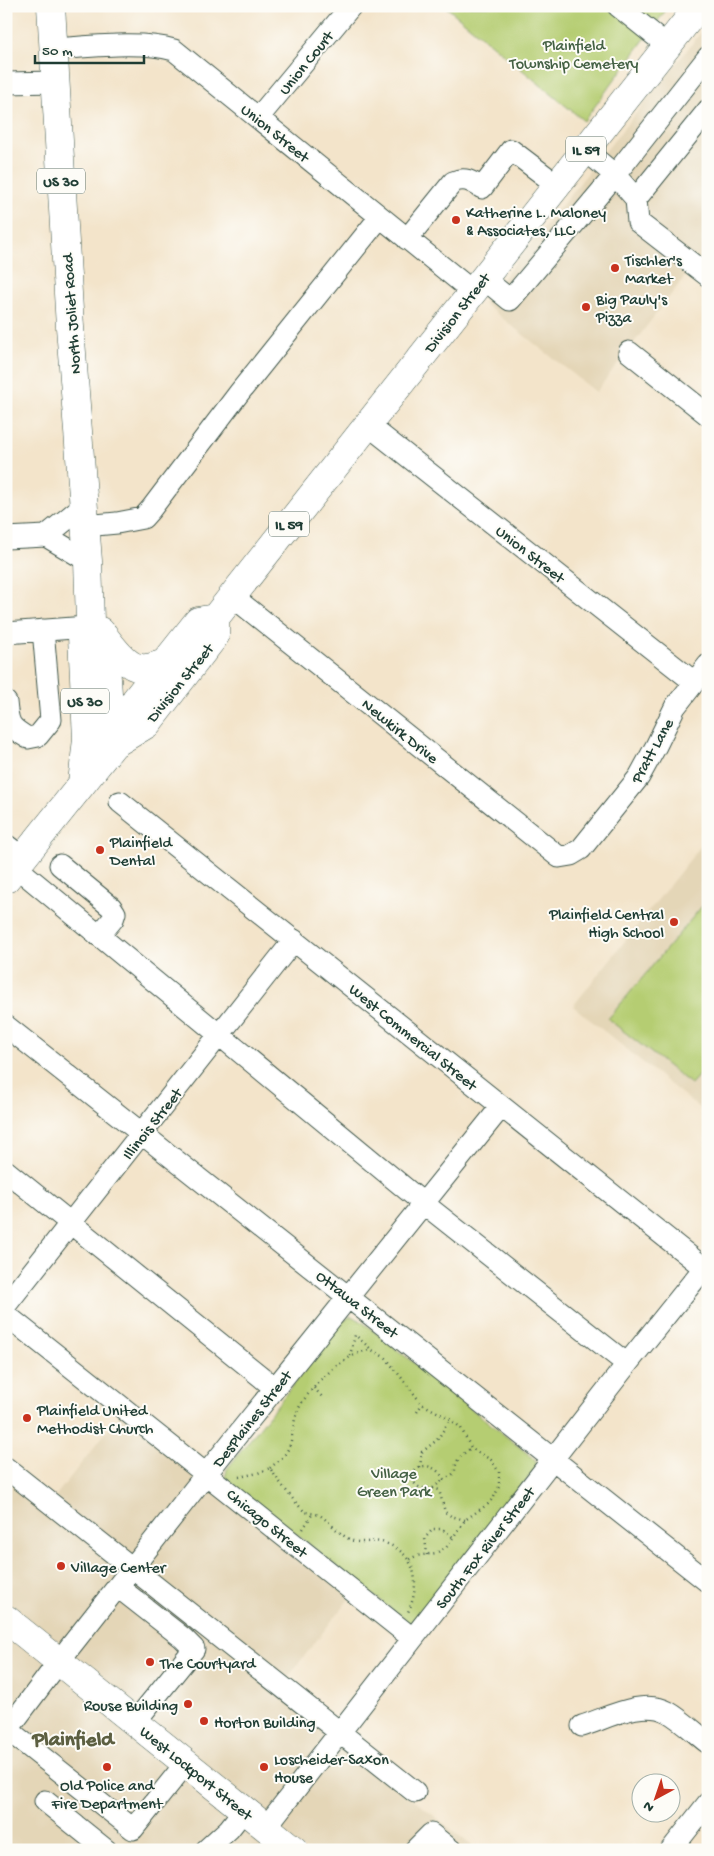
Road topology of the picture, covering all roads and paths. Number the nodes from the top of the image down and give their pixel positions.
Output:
1 (51, 6) edge
2 (351, 6) edge
3 (618, 6) edge
4 (699, 6) edge
5 (668, 46) junction
6 (54, 49) junction
7 (708, 56) edge
8 (55, 82) junction
9 (6, 83) edge
10 (708, 110) edge
11 (258, 118) junction
12 (585, 150) junction
13 (615, 175) junction
14 (557, 185) junction
15 (636, 199) junction
16 (380, 217) junction
17 (407, 239) junction
18 (708, 276) edge
19 (478, 284) junction
20 (629, 352) dead end
21 (708, 415) edge
22 (368, 425) junction
23 (84, 516) junction
24 (46, 536) junction
25 (6, 538) edge
26 (88, 561) junction
27 (232, 596) junction
28 (215, 618) junction
29 (94, 628) junction
30 (43, 630) junction
31 (6, 634) edge
32 (165, 663) junction
33 (708, 665) edge
34 (694, 682) junction
35 (6, 702) edge
36 (114, 744) junction
37 (82, 783) junction
38 (120, 802) dead end
39 (571, 855) joint
40 (13, 862) edge
41 (60, 865) dead end
42 (99, 936) junction
43 (294, 940) junction
44 (6, 1026) edge
45 (220, 1035) junction
46 (501, 1107) junction
47 (142, 1133) junction
48 (6, 1171) edge
49 (422, 1203) junction
50 (71, 1224) junction
51 (706, 1269) edge
52 (348, 1296) junction
53 (6, 1305) edge
54 (6, 1315) edge
55 (372, 1350) junction
56 (350, 1356) junction
57 (627, 1364) junction
58 (275, 1388) junction
59 (314, 1388) junction
60 (324, 1398) dead end
61 (422, 1404) junction
62 (417, 1412) dead end
63 (450, 1419) junction
64 (471, 1448) junction
65 (554, 1459) junction
66 (420, 1467) junction
67 (6, 1468) edge
68 (270, 1468) junction
69 (207, 1473) junction
70 (234, 1478) dead end
71 (444, 1479) junction
72 (433, 1488) junction
73 (465, 1520) junction
74 (454, 1538) junction
75 (427, 1554) junction
76 (408, 1560) junction
77 (132, 1568) junction
78 (708, 1582) edge
79 (118, 1586) junction
80 (408, 1613) dead end
81 (6, 1619) edge
82 (412, 1638) junction
83 (60, 1663) junction
84 (135, 1722) junction
85 (9, 1725) edge
86 (582, 1726) dead end
87 (339, 1732) junction
88 (708, 1743) edge
89 (186, 1763) junction
90 (414, 1792) dead end
91 (46, 1801) dead end
92 (244, 1810) junction
93 (704, 1815) edge
94 (266, 1827) junction
95 (133, 1829) junction
96 (106, 1850) edge
97 (110, 1850) edge
98 (206, 1850) edge
99 (294, 1850) edge
100 (415, 1850) edge
101 (451, 1850) edge
102 (671, 1850) edge

1 - 6 main road, North Joliet Road / US 30
2 - 11 street, Union Court
3 - 5 street
4 - 5 main road, Division Street / IL 59
5 - 12 main road, Division Street / IL 59
6 - 8 main road, North Joliet Road / US 30
6 - 11 street, Union Street
7 - 13 street
8 - 9 street
8 - 23 main road, North Joliet Road / US 30
10 - 15 street
11 - 16 street, Union Street
12 - 13 street
12 - 14 main road, Division Street / IL 59
13 - 15 street
13 - 19 street, Union Street
14 - 17 street
14 - 19 main road, Division Street / IL 59
15 - 18 street
16 - 17 street, Union Street
16 - 23 street
17 - 19 street, Union Street
19 - 22 main road, Division Street / IL 59
20 - 21 street
22 - 27 main road, Division Street / IL 59
22 - 34 street, Union Street
23 - 24 street
23 - 26 main road, North Joliet Road / US 30
24 - 25 street
24 - 26 street
26 - 29 main road, North Joliet Road / US 30
27 - 28 main road, Division Street / IL 59
27 - 39 street, Newkirk Drive
28 - 32 main road, Division Street / IL 59
28 - 36 main road, Division Street / IL 59
29 - 30 street
29 - 32 main road
29 - 36 main road, North Joliet Road / US 30
29 - 37 main road, North Joliet Road / US 30
30 - 31 street
30 - 35 street
32 - 36 main road, Division Street / IL 59
33 - 34 street, Pratt Lane
34 - 39 street, Pratt Lane
36 - 37 main road
37 - 40 main road
38 - 43 street, West Commercial Street
40 - 42 street
41 - 42 street
42 - 45 street
43 - 45 street, Illinois Street
43 - 46 street, West Commercial Street
44 - 47 street, Ottawa Street
45 - 47 street, Illinois Street
45 - 49 street
46 - 49 street, DesPlaines Street
46 - 51 street, West Commercial Street
47 - 50 street, Illinois Street
47 - 52 street, Ottawa Street
48 - 50 street
49 - 52 street, DesPlaines Street
49 - 57 street
50 - 53 street, Illinois Street
50 - 58 street
51 - 57 street, South Fox River Street
52 - 58 street, DesPlaines Street
52 - 65 street, Ottawa Street
54 - 69 street, Chicago Street
55 - 56 path
55 - 56 path
55 - 61 path
56 - 59 path
57 - 65 street, South Fox River Street
58 - 69 street, DesPlaines Street
59 - 60 path
59 - 68 path
61 - 62 path
61 - 63 path
63 - 64 path
63 - 66 path
64 - 71 path
64 - 73 path
65 - 78 street, Ottawa Street
65 - 82 street, South Fox River Street
66 - 71 path
66 - 72 path
67 - 77 street
68 - 70 path
68 - 76 path
69 - 77 street, DesPlaines Street
69 - 82 street, Chicago Street
71 - 72 path
72 - 73 path
73 - 74 path
74 - 75 path
74 - 75 path
75 - 76 path
76 - 80 path
77 - 79 street, DesPlaines Street
77 - 87 street
79 - 83 street, DesPlaines Street
79 - 84 street
81 - 83 main road, West Lockport Street
82 - 87 street, South Fox River Street
83 - 84 main road, West Lockport Street
83 - 85 street, DesPlaines Street
84 - 89 main road, West Lockport Street
85 - 95 street
86 - 88 street
87 - 90 street
87 - 94 street, South Fox River Street
89 - 92 main road, West Lockport Street
89 - 95 street
91 - 96 street
92 - 94 main road, West Lockport Street
92 - 98 street
93 - 102 street
94 - 99 main road, West Lockport Street
95 - 97 street
100 - 101 street

